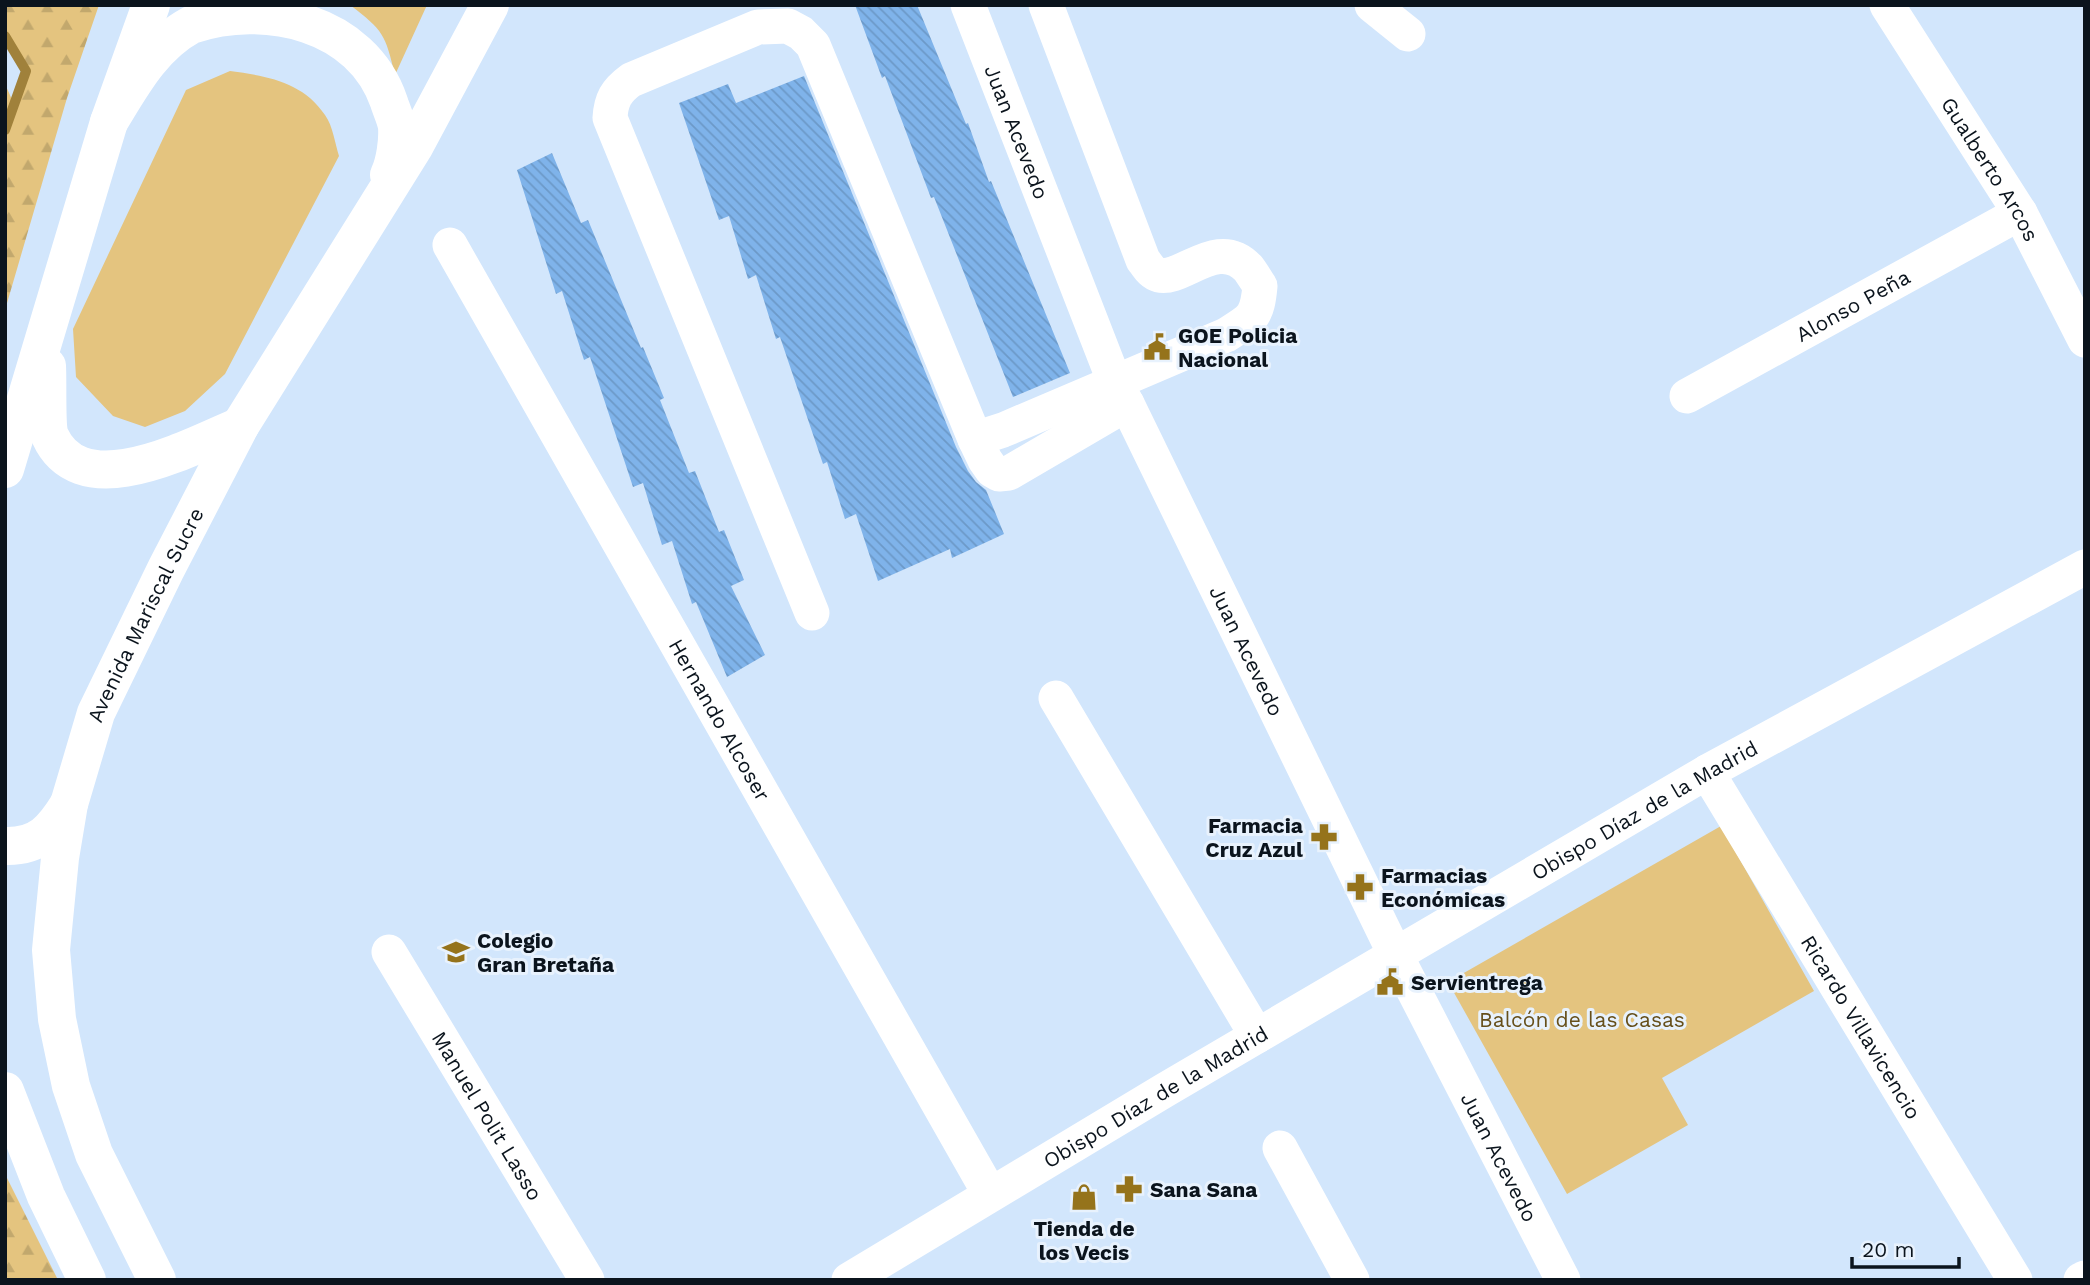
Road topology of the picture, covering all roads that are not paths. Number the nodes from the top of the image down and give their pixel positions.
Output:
1 (490, 5) edge
2 (968, 5) edge
3 (1046, 5) edge
4 (1371, 5) edge
5 (1887, 5) edge
6 (150, 6) edge
7 (1408, 34) dead end
8 (109, 122) junction
9 (2020, 213) junction
10 (372, 215) junction
11 (450, 245) dead end
12 (46, 333) junction
13 (2085, 340) edge
14 (1121, 393) junction
15 (1687, 396) dead end
16 (240, 426) junction
17 (5, 469) edge
18 (2085, 567) edge
19 (813, 613) dead end
20 (1056, 698) dead end
21 (1707, 772) junction
22 (69, 804) junction
23 (5, 846) edge
24 (389, 952) dead end
25 (1395, 954) junction
26 (1257, 1036) junction
27 (5, 1091) edge
28 (1280, 1148) dead end
29 (990, 1194) junction
30 (87, 1280) edge
31 (157, 1280) edge
32 (587, 1280) edge
33 (849, 1280) edge
34 (1352, 1280) edge
35 (1563, 1280) edge
36 (2015, 1280) edge

1 - 10 main road, Avenida Mariscal Sucre
2 - 14 street, Juan Acevedo
3 - 14 street
4 - 7 street
5 - 9 street, Gualberto Arcos
6 - 8 main road
8 - 10 main road
8 - 12 main road
9 - 13 street, Gualberto Arcos
9 - 15 street, Alonso Peña
10 - 16 main road, Avenida Mariscal Sucre
11 - 29 street, Hernando Alcoser
12 - 16 main road
12 - 17 main road
14 - 19 street
14 - 25 street, Juan Acevedo
16 - 22 main road, Avenida Mariscal Sucre
18 - 21 street, Obispo Díaz de la Madrid
20 - 26 street
21 - 25 street, Obispo Díaz de la Madrid
21 - 36 street, Ricardo Villavicencio
22 - 23 main road
22 - 31 main road, Avenida Mariscal Sucre
24 - 32 street, Manuel Polit Lasso
25 - 26 street, Obispo Díaz de la Madrid
25 - 35 street, Juan Acevedo
26 - 29 street, Obispo Díaz de la Madrid
27 - 30 main road
28 - 34 street
29 - 33 street, Obispo Díaz de la Madrid

